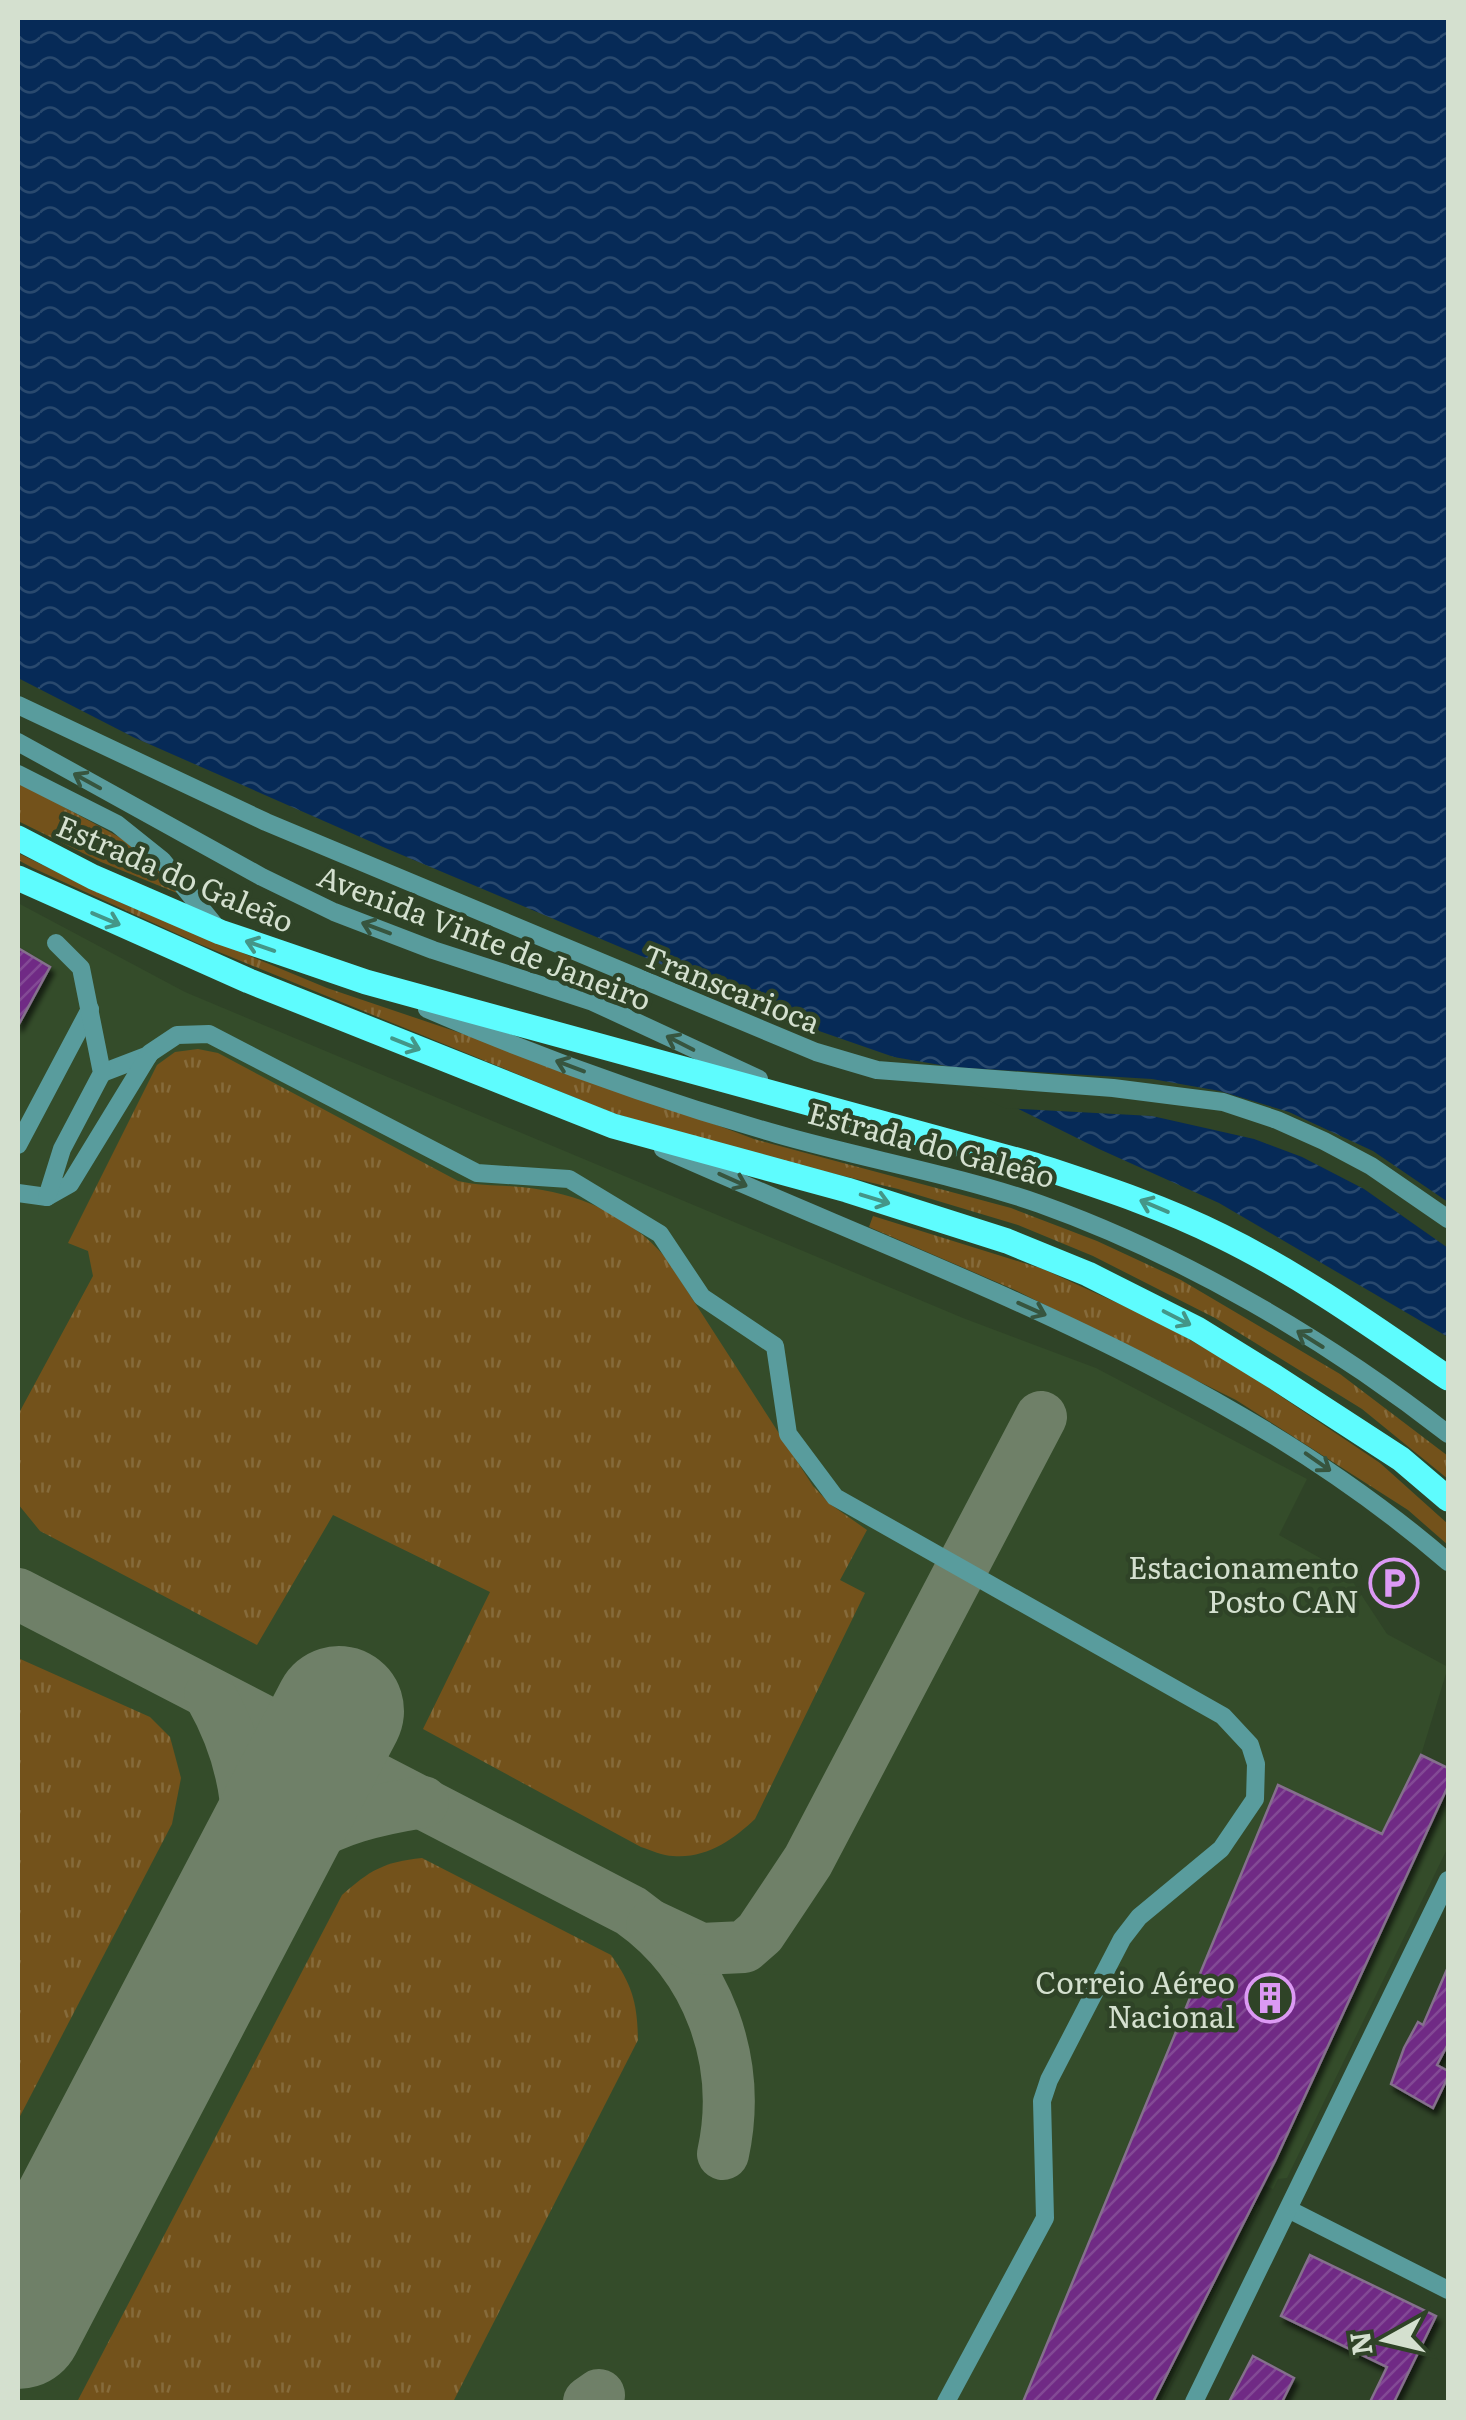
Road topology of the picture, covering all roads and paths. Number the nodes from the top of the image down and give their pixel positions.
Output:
1 (18, 705) edge
2 (18, 742) edge
3 (18, 774) edge
4 (18, 838) edge
5 (18, 878) edge
6 (220, 932) junction
7 (56, 943) dead end
8 (366, 982) junction
9 (90, 1010) junction
10 (150, 1054) junction
11 (102, 1073) junction
12 (834, 1108) junction
13 (612, 1126) junction
14 (18, 1145) edge
15 (18, 1193) edge
16 (47, 1196) junction
17 (1448, 1219) edge
18 (1448, 1378) edge
19 (1448, 1434) edge
20 (1448, 1498) edge
21 (1448, 1562) edge
22 (1448, 1880) edge
23 (1290, 2210) junction
24 (1448, 2290) edge
25 (946, 2402) edge
26 (1194, 2402) edge

1 - 17 street, Transcarioca
12 -> 2 street, Avenida Vinte de Janeiro
3 - 6 street
4 - 6 main road, Estrada do Galeão
5 -> 13 main road
8 -> 6 main road, Estrada do Galeão
7 - 9 street
8 - 12 main road, Estrada do Galeão
19 -> 8 street, Estrada do Galeão
9 - 11 street
9 - 14 street
10 - 11 street
10 - 16 street
10 - 25 street
11 - 16 street
18 -> 12 main road, Estrada do Galeão
13 -> 20 main road
13 -> 21 street
15 - 16 street
22 - 23 street
23 - 24 street
23 - 26 street

